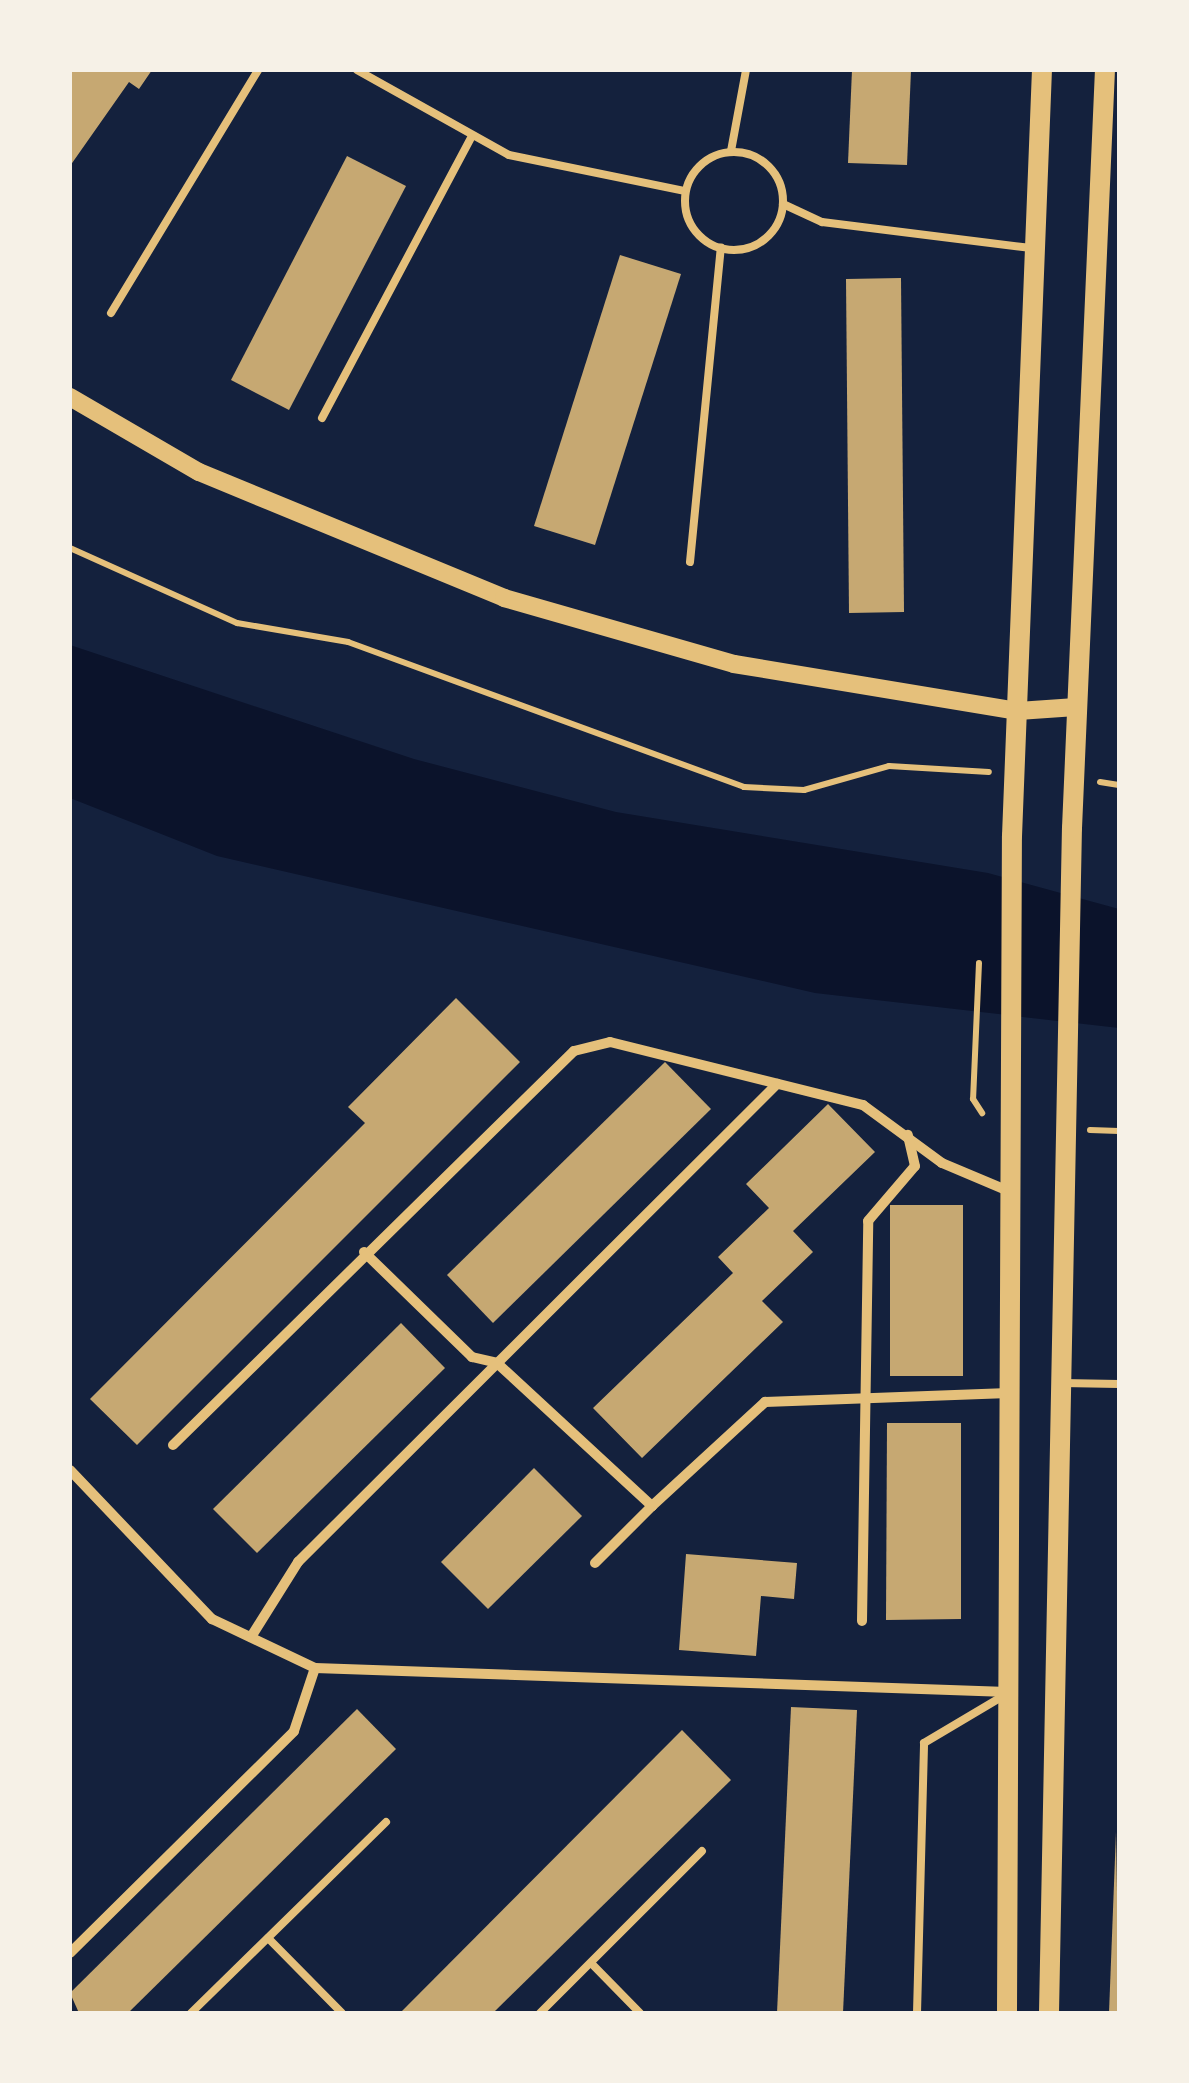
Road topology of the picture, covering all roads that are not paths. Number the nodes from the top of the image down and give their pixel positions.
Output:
1 (258, 70) edge
2 (357, 70) edge
3 (746, 70) edge
4 (1042, 70) edge
5 (1105, 70) edge
6 (1112, 94) edge
7 (470, 138) junction
8 (730, 151) junction
9 (685, 191) junction
10 (784, 204) junction
11 (721, 248) junction
12 (1036, 249) junction
13 (110, 313) dead end
14 (70, 397) edge
15 (322, 418) dead end
16 (690, 562) dead end
17 (1076, 707) junction
18 (1018, 711) junction
19 (777, 1084) junction
20 (908, 1135) junction
21 (1011, 1192) junction
22 (364, 1252) junction
23 (497, 1363) junction
24 (1062, 1383) junction
25 (1119, 1384) edge
26 (864, 1393) junction
27 (1010, 1393) junction
28 (174, 1445) dead end
29 (70, 1470) edge
30 (652, 1506) junction
31 (595, 1563) dead end
32 (862, 1621) dead end
33 (251, 1638) junction
34 (315, 1668) junction
35 (1009, 1692) junction
36 (386, 1822) dead end
37 (702, 1850) dead end
38 (268, 1938) junction
39 (70, 1953) edge
40 (590, 1963) junction
41 (191, 2013) edge
42 (342, 2013) edge
43 (540, 2013) edge
44 (640, 2013) edge
45 (917, 2013) edge
46 (1007, 2013) edge
47 (1049, 2013) edge

1 - 13 lane
2 - 7 lane
3 - 8 lane
4 - 12 main road
5 - 6 main road
6 - 17 main road
7 - 9 lane
7 - 15 lane
8 - 9 lane
8 - 10 lane
9 - 11 lane
10 - 11 lane
10 - 12 lane
11 - 16 lane
12 - 18 main road
14 - 18 street
17 - 18 street
17 - 24 main road
18 - 21 main road
19 - 20 street
19 - 22 street
19 - 23 street
20 - 21 street
20 - 26 street
21 - 27 main road
22 - 23 street
22 - 28 street
23 - 30 street
23 - 33 street
24 - 25 lane
24 - 47 main road
26 - 27 street
26 - 30 street
26 - 32 street
27 - 35 main road
29 - 33 street
30 - 31 street
33 - 34 street
34 - 35 street
34 - 39 street
35 - 45 lane
35 - 46 main road
36 - 38 lane
37 - 40 lane
38 - 41 lane
38 - 42 lane
40 - 43 lane
40 - 44 lane

